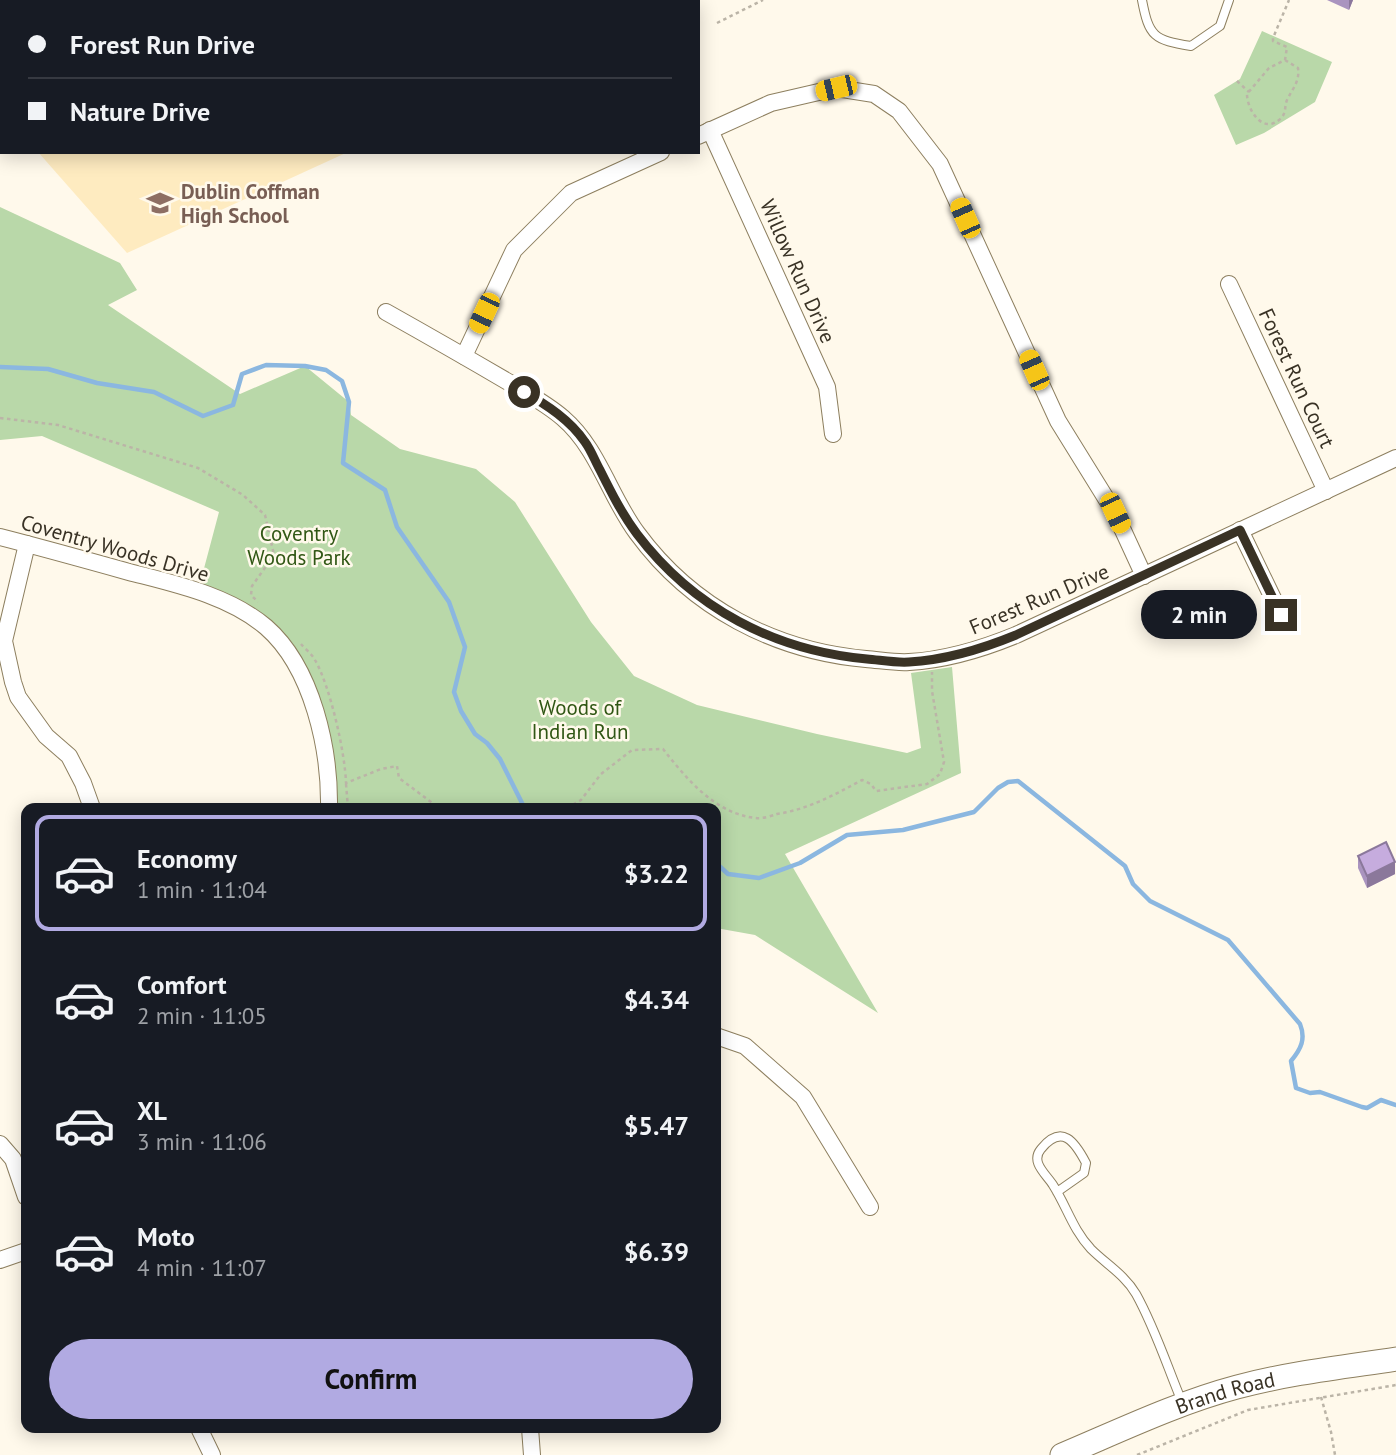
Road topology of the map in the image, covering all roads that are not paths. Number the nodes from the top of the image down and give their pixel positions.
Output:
1 (1142, 0) edge
2 (1229, 0) edge
3 (704, 133) edge
4 (658, 154) edge
5 (1229, 284) dead end
6 (386, 312) dead end
7 (464, 356) junction
8 (834, 434) dead end
9 (1396, 458) edge
10 (1326, 491) junction
11 (1240, 530) junction
12 (0, 537) edge
13 (27, 544) junction
14 (1144, 576) junction
15 (1281, 615) dead end
16 (90, 803) edge
17 (329, 803) edge
18 (721, 1038) edge
19 (0, 1144) edge
20 (21, 1182) edge
21 (1057, 1192) junction
22 (870, 1207) dead end
23 (21, 1253) edge
24 (0, 1260) edge
25 (1396, 1359) edge
26 (1183, 1405) junction
27 (201, 1433) edge
28 (530, 1433) edge
29 (212, 1455) edge
30 (532, 1455) edge
31 (1062, 1455) edge

1 - 2 lane
3 - 8 street, Willow Run Drive
3 - 14 street
4 - 7 street
5 - 10 street, Forest Run Court
6 - 7 street, Forest Run Drive
7 - 14 street, Forest Run Drive
9 - 10 street, Forest Run Drive
10 - 11 street, Forest Run Drive
11 - 14 street, Forest Run Drive
11 - 15 street
12 - 13 street, Coventry Woods Drive
13 - 16 street
13 - 17 street, Coventry Woods Drive
18 - 22 street
19 - 20 street
21 - 21 lane
21 - 26 lane
23 - 24 street
25 - 26 main road, Brand Road
26 - 31 main road, Brand Road
27 - 29 street
28 - 30 street

